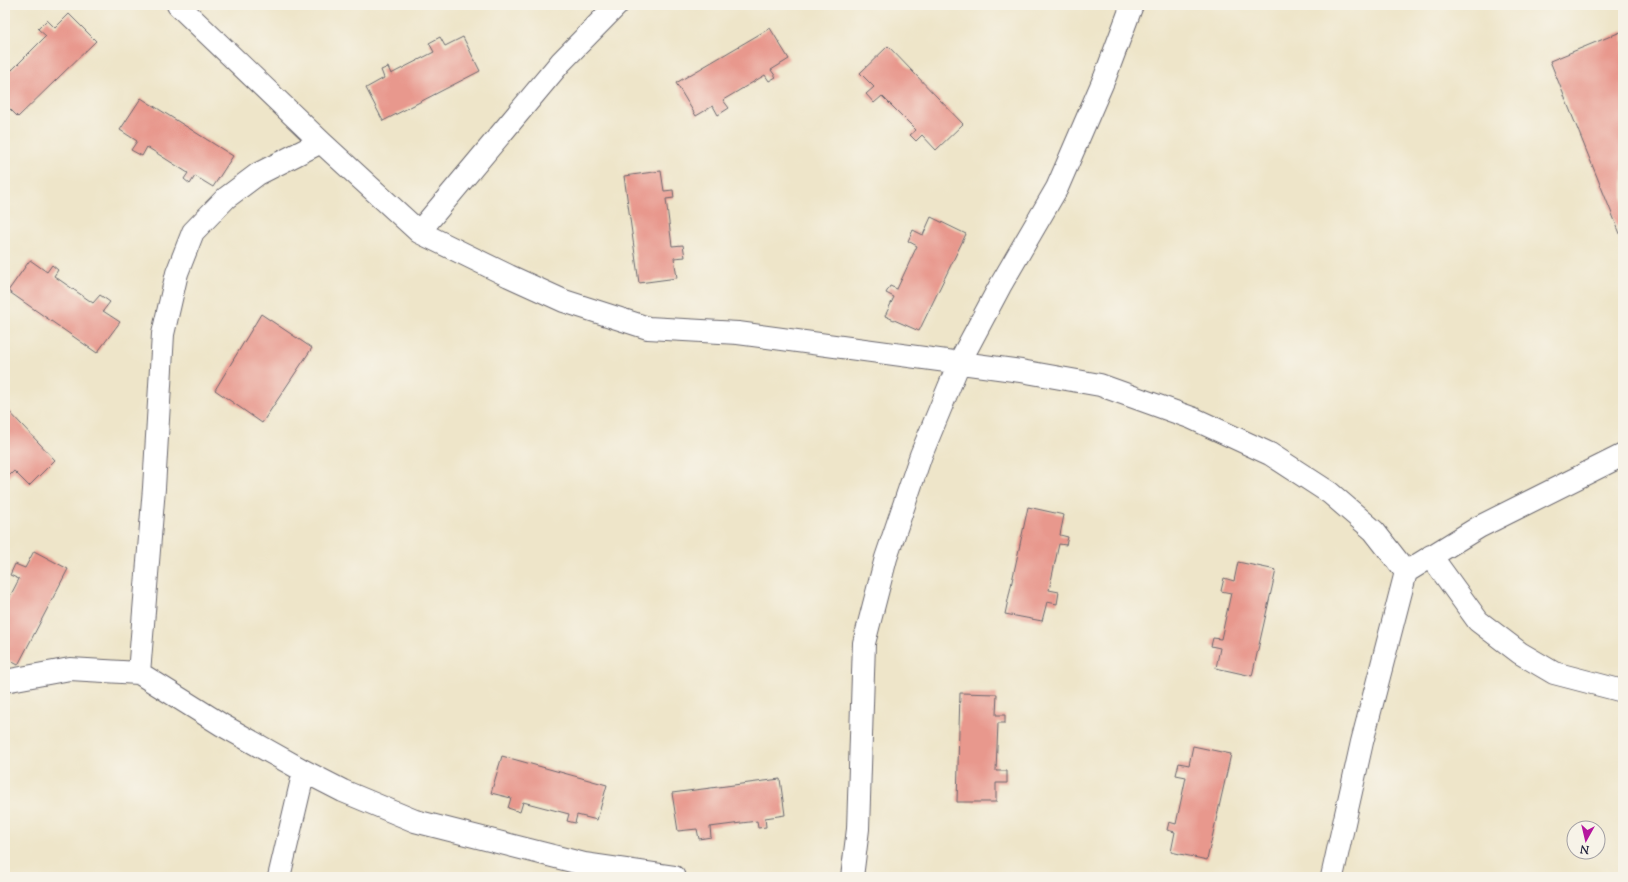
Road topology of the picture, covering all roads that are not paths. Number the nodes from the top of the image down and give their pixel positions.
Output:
1 (178, 5) edge
2 (617, 5) edge
3 (1132, 5) edge
4 (321, 142) junction
5 (419, 232) junction
6 (959, 363) junction
7 (1623, 455) edge
8 (1431, 556) junction
9 (1406, 572) junction
10 (139, 673) junction
11 (5, 681) edge
12 (1623, 691) edge
13 (304, 771) junction
14 (279, 877) edge
15 (674, 877) edge
16 (852, 877) edge
17 (1332, 877) edge

1 - 4 lane
2 - 5 lane
3 - 6 lane
4 - 5 lane
4 - 10 lane
5 - 6 lane
6 - 9 lane
6 - 16 lane
7 - 8 lane
8 - 9 lane
8 - 12 lane
9 - 17 lane
10 - 11 lane
10 - 13 lane
13 - 14 lane
13 - 15 lane

